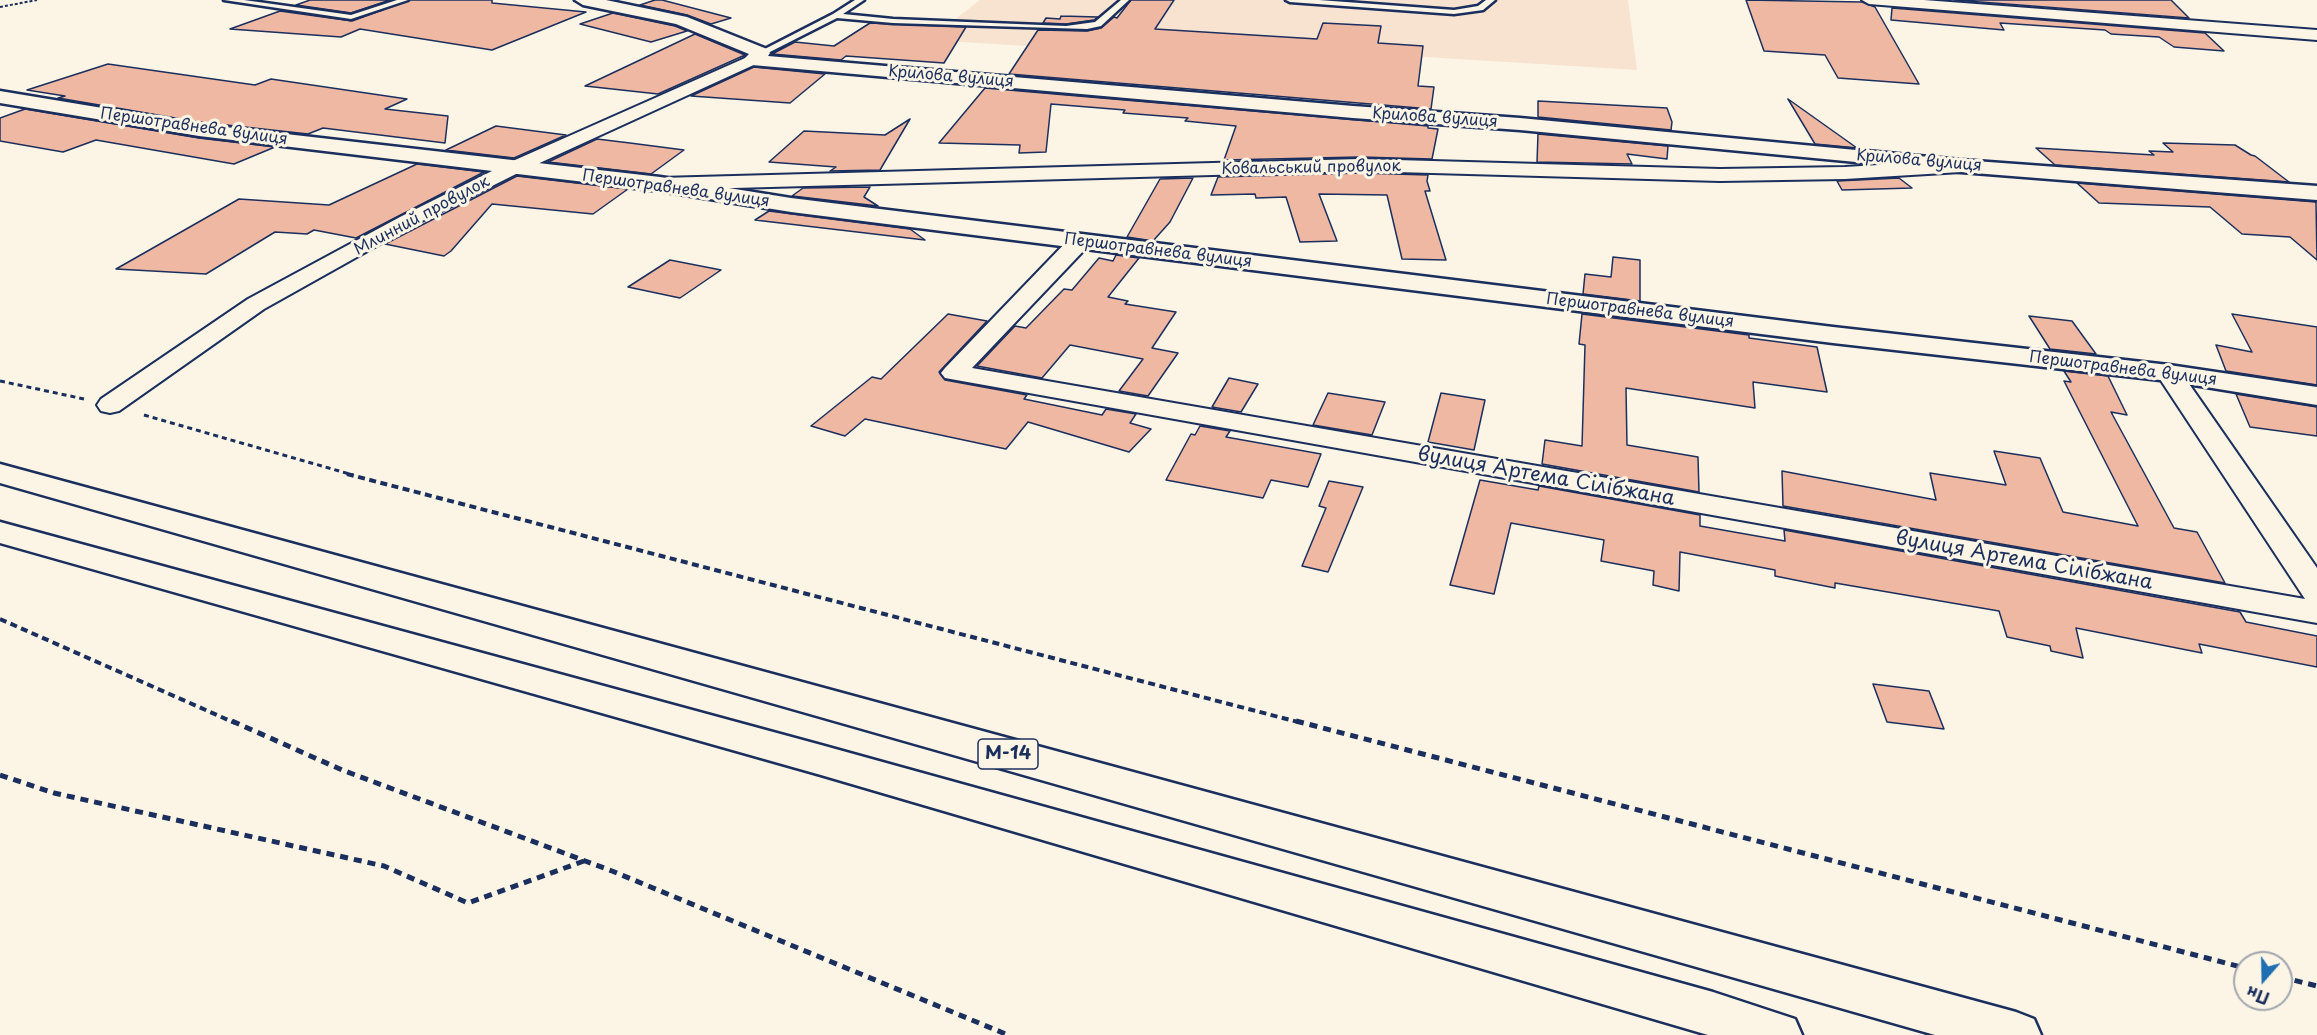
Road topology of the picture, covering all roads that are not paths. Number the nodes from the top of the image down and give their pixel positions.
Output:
1 (228, 0) edge
2 (404, 0) edge
3 (583, 0) edge
4 (860, 0) edge
5 (1125, 0) edge
6 (1290, 0) edge
7 (1491, 0) edge
8 (1869, 0) edge
9 (836, 16) junction
10 (2317, 35) edge
11 (757, 56) junction
12 (0, 97) edge
13 (1786, 149) junction
14 (1961, 166) junction
15 (513, 168) junction
16 (1818, 174) junction
17 (660, 183) junction
18 (2317, 193) edge
19 (1080, 241) junction
20 (2169, 373) junction
21 (2317, 396) edge
22 (110, 405) road end
23 (0, 473) edge
24 (4, 534) edge
25 (2317, 592) edge
26 (2317, 612) edge
27 (1777, 1035) edge
28 (2016, 1035) edge

1 - 2 lane
3 - 11 main road, Крилова вулиця
4 - 9 lane, Млинний провулок
5 - 9 lane
6 - 7 lane
8 - 10 street
9 - 11 lane, Млинний провулок
11 - 13 main road, Крилова вулиця
11 - 15 street, Млинний провулок
12 - 15 main road, Першотравнева вулиця
13 - 14 main road, Крилова вулиця
13 - 16 street
14 - 16 street, Ковальський провулок
14 - 18 main road, Крилова вулиця
15 - 17 main road, Першотравнева вулиця
15 - 22 street, Млинний провулок
16 - 17 street, Ковальський провулок
17 - 19 main road, Першотравнева вулиця
19 - 20 main road, Першотравнева вулиця
19 - 26 street, вулиця Артема Сілібжана
20 - 21 main road, Першотравнева вулиця
20 - 25 street
23 - 28 main road, М-14
24 - 27 main road

